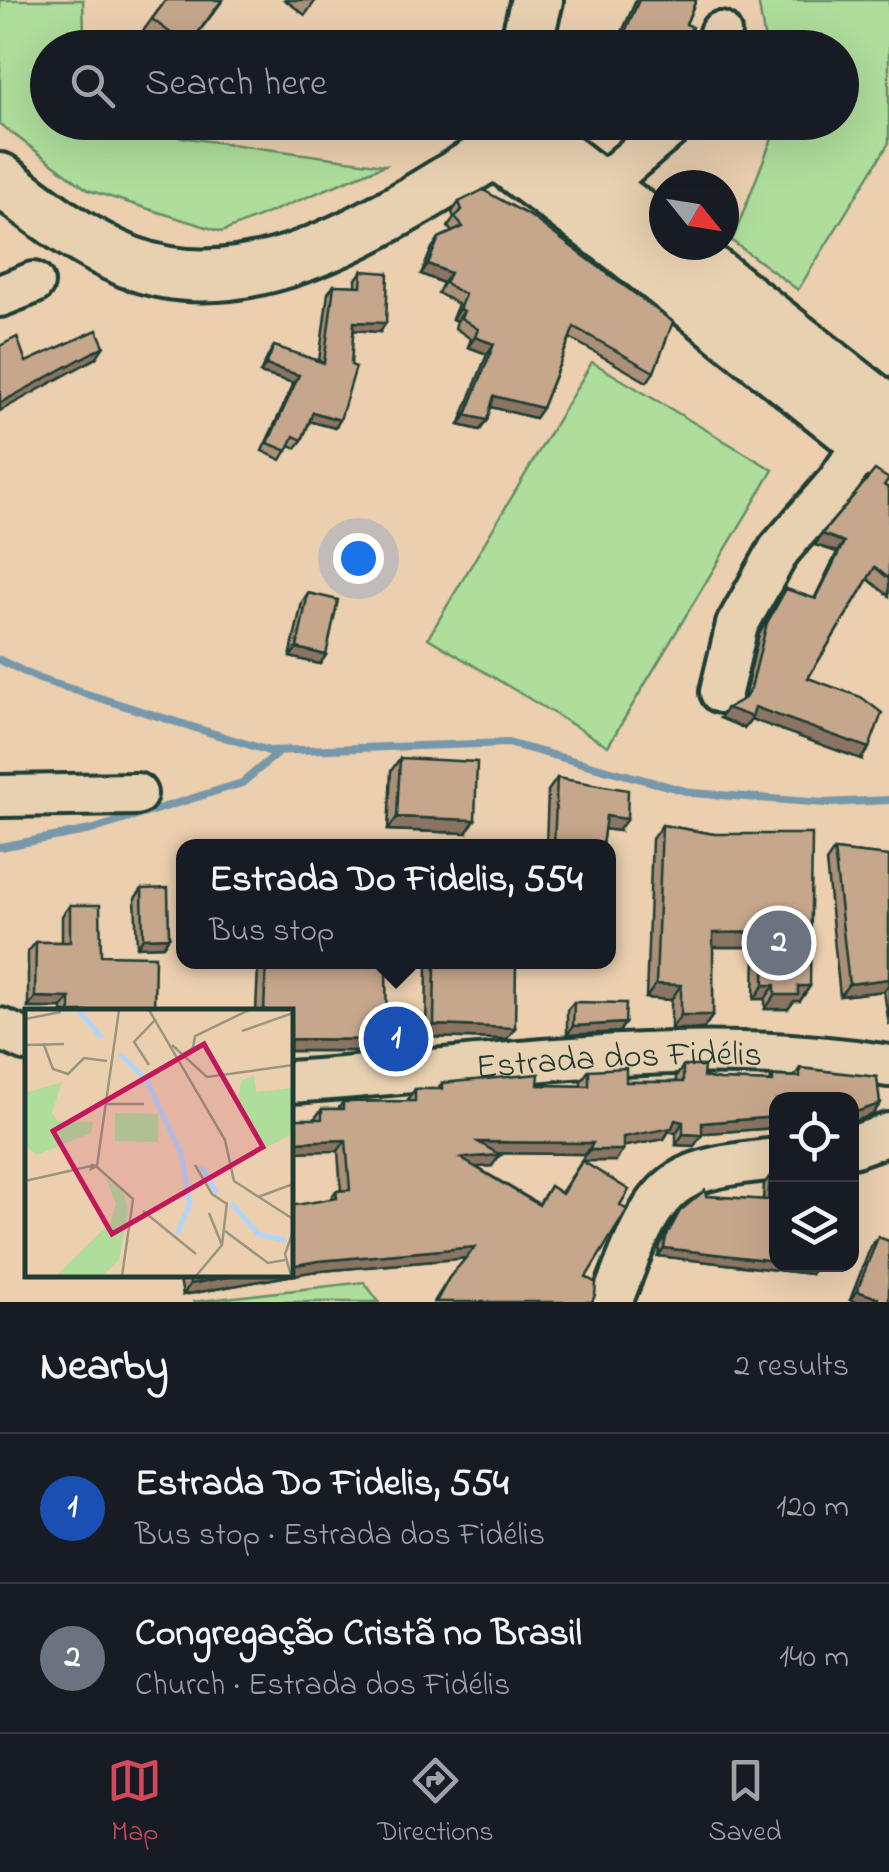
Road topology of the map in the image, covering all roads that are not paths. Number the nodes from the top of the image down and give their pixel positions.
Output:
1 (488, 140) edge
2 (504, 140) edge
3 (508, 140) edge
4 (655, 140) edge
5 (0, 179) edge
6 (601, 186) junction
7 (649, 223) edge
8 (693, 260) edge
9 (881, 438) edge
10 (721, 692) dead end
11 (136, 794) dead end
12 (0, 796) edge
13 (0, 1029) edge
14 (25, 1040) edge
15 (889, 1066) edge
16 (292, 1082) edge
17 (889, 1134) edge
18 (859, 1145) edge
19 (769, 1160) edge
20 (611, 1302) edge

1 - 5 main road
2 - 9 main road
3 - 6 main road
4 - 6 street
6 - 7 main road
8 - 9 main road
9 - 10 street
11 - 12 street
13 - 14 street
15 - 16 street, Estrada dos Fidélis
17 - 18 street
19 - 20 street

